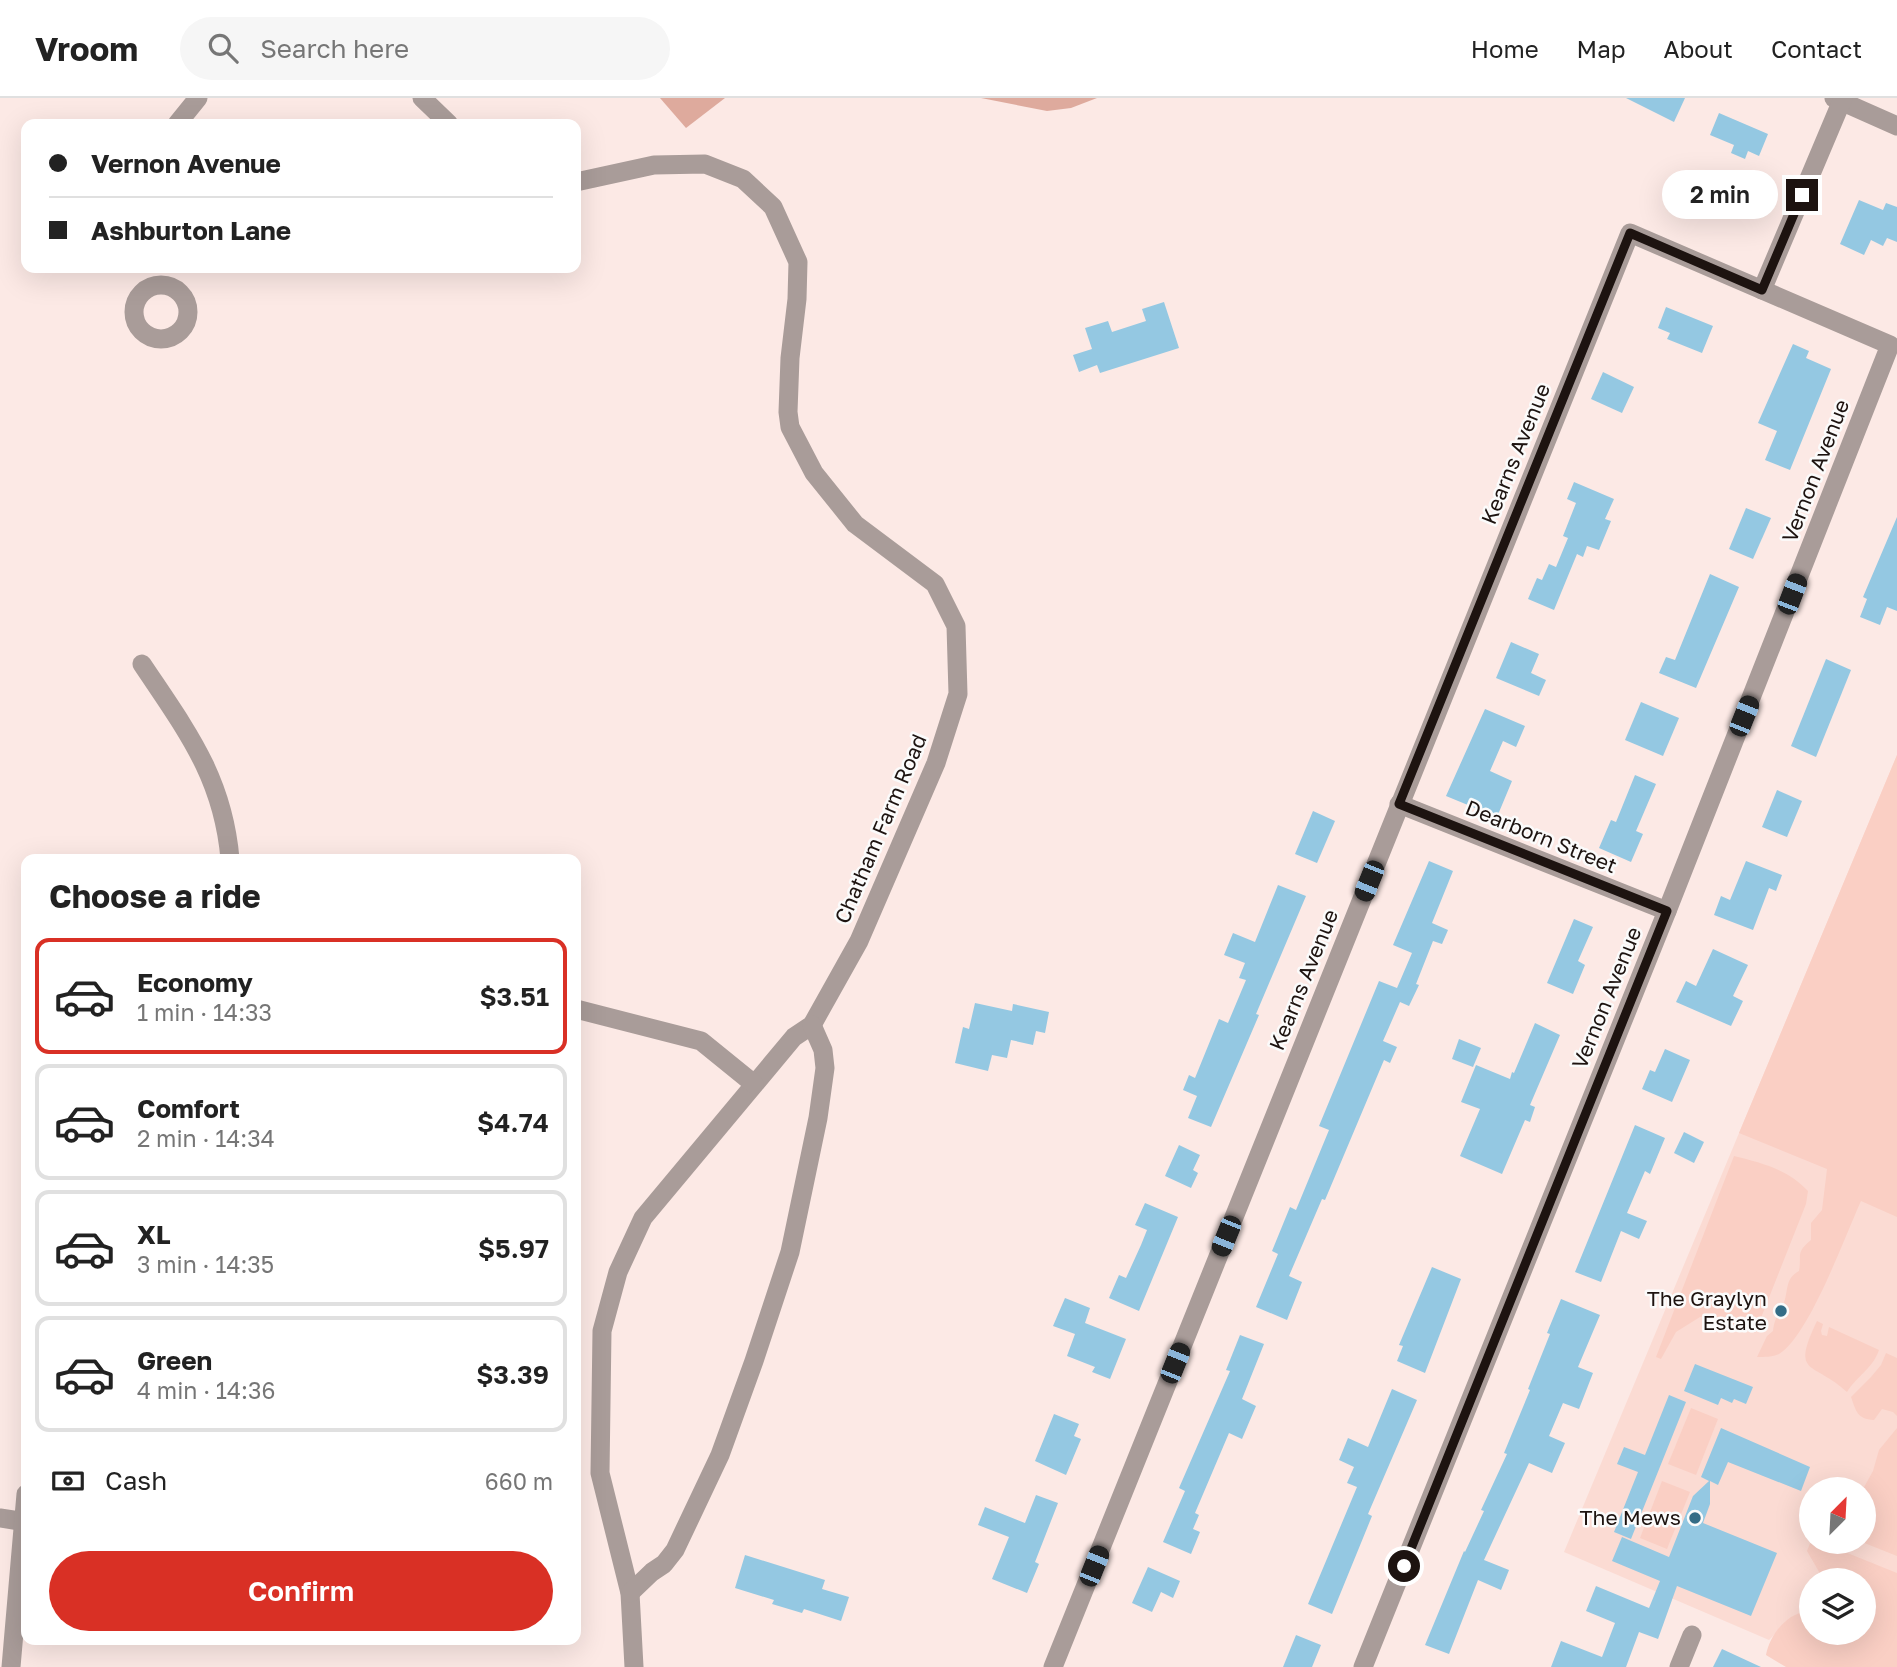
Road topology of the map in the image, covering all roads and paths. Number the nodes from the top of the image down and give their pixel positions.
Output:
1 (198, 98) edge
2 (422, 98) edge
3 (1839, 99) edge
4 (181, 119) edge
5 (444, 119) edge
6 (1897, 126) edge
7 (581, 181) edge
8 (1762, 290) junction
9 (142, 664) dead end
10 (1399, 804) junction
11 (229, 854) edge
12 (1667, 911) junction
13 (581, 1010) edge
14 (812, 1025) junction
15 (754, 1084) junction
16 (0, 1518) edge
17 (21, 1521) edge
18 (21, 1555) edge
19 (630, 1594) junction
20 (1692, 1634) dead end
21 (11, 1667) edge
22 (634, 1667) edge
23 (1053, 1667) edge
24 (1363, 1667) edge
25 (1679, 1667) edge

1 - 4 street
2 - 5 street
3 - 6 street
3 - 8 street
7 - 14 street, Chatham Farm Road
8 - 10 street, Kearns Avenue
8 - 12 street, Vernon Avenue
9 - 11 street
10 - 12 street, Dearborn Street
10 - 23 street, Kearns Avenue
12 - 24 street, Vernon Avenue
13 - 15 street
14 - 15 street, Chatham Farm Road
14 - 19 street
15 - 19 street, Chatham Farm Road
16 - 17 street
18 - 21 street
19 - 22 street, Chatham Farm Road
20 - 25 street

